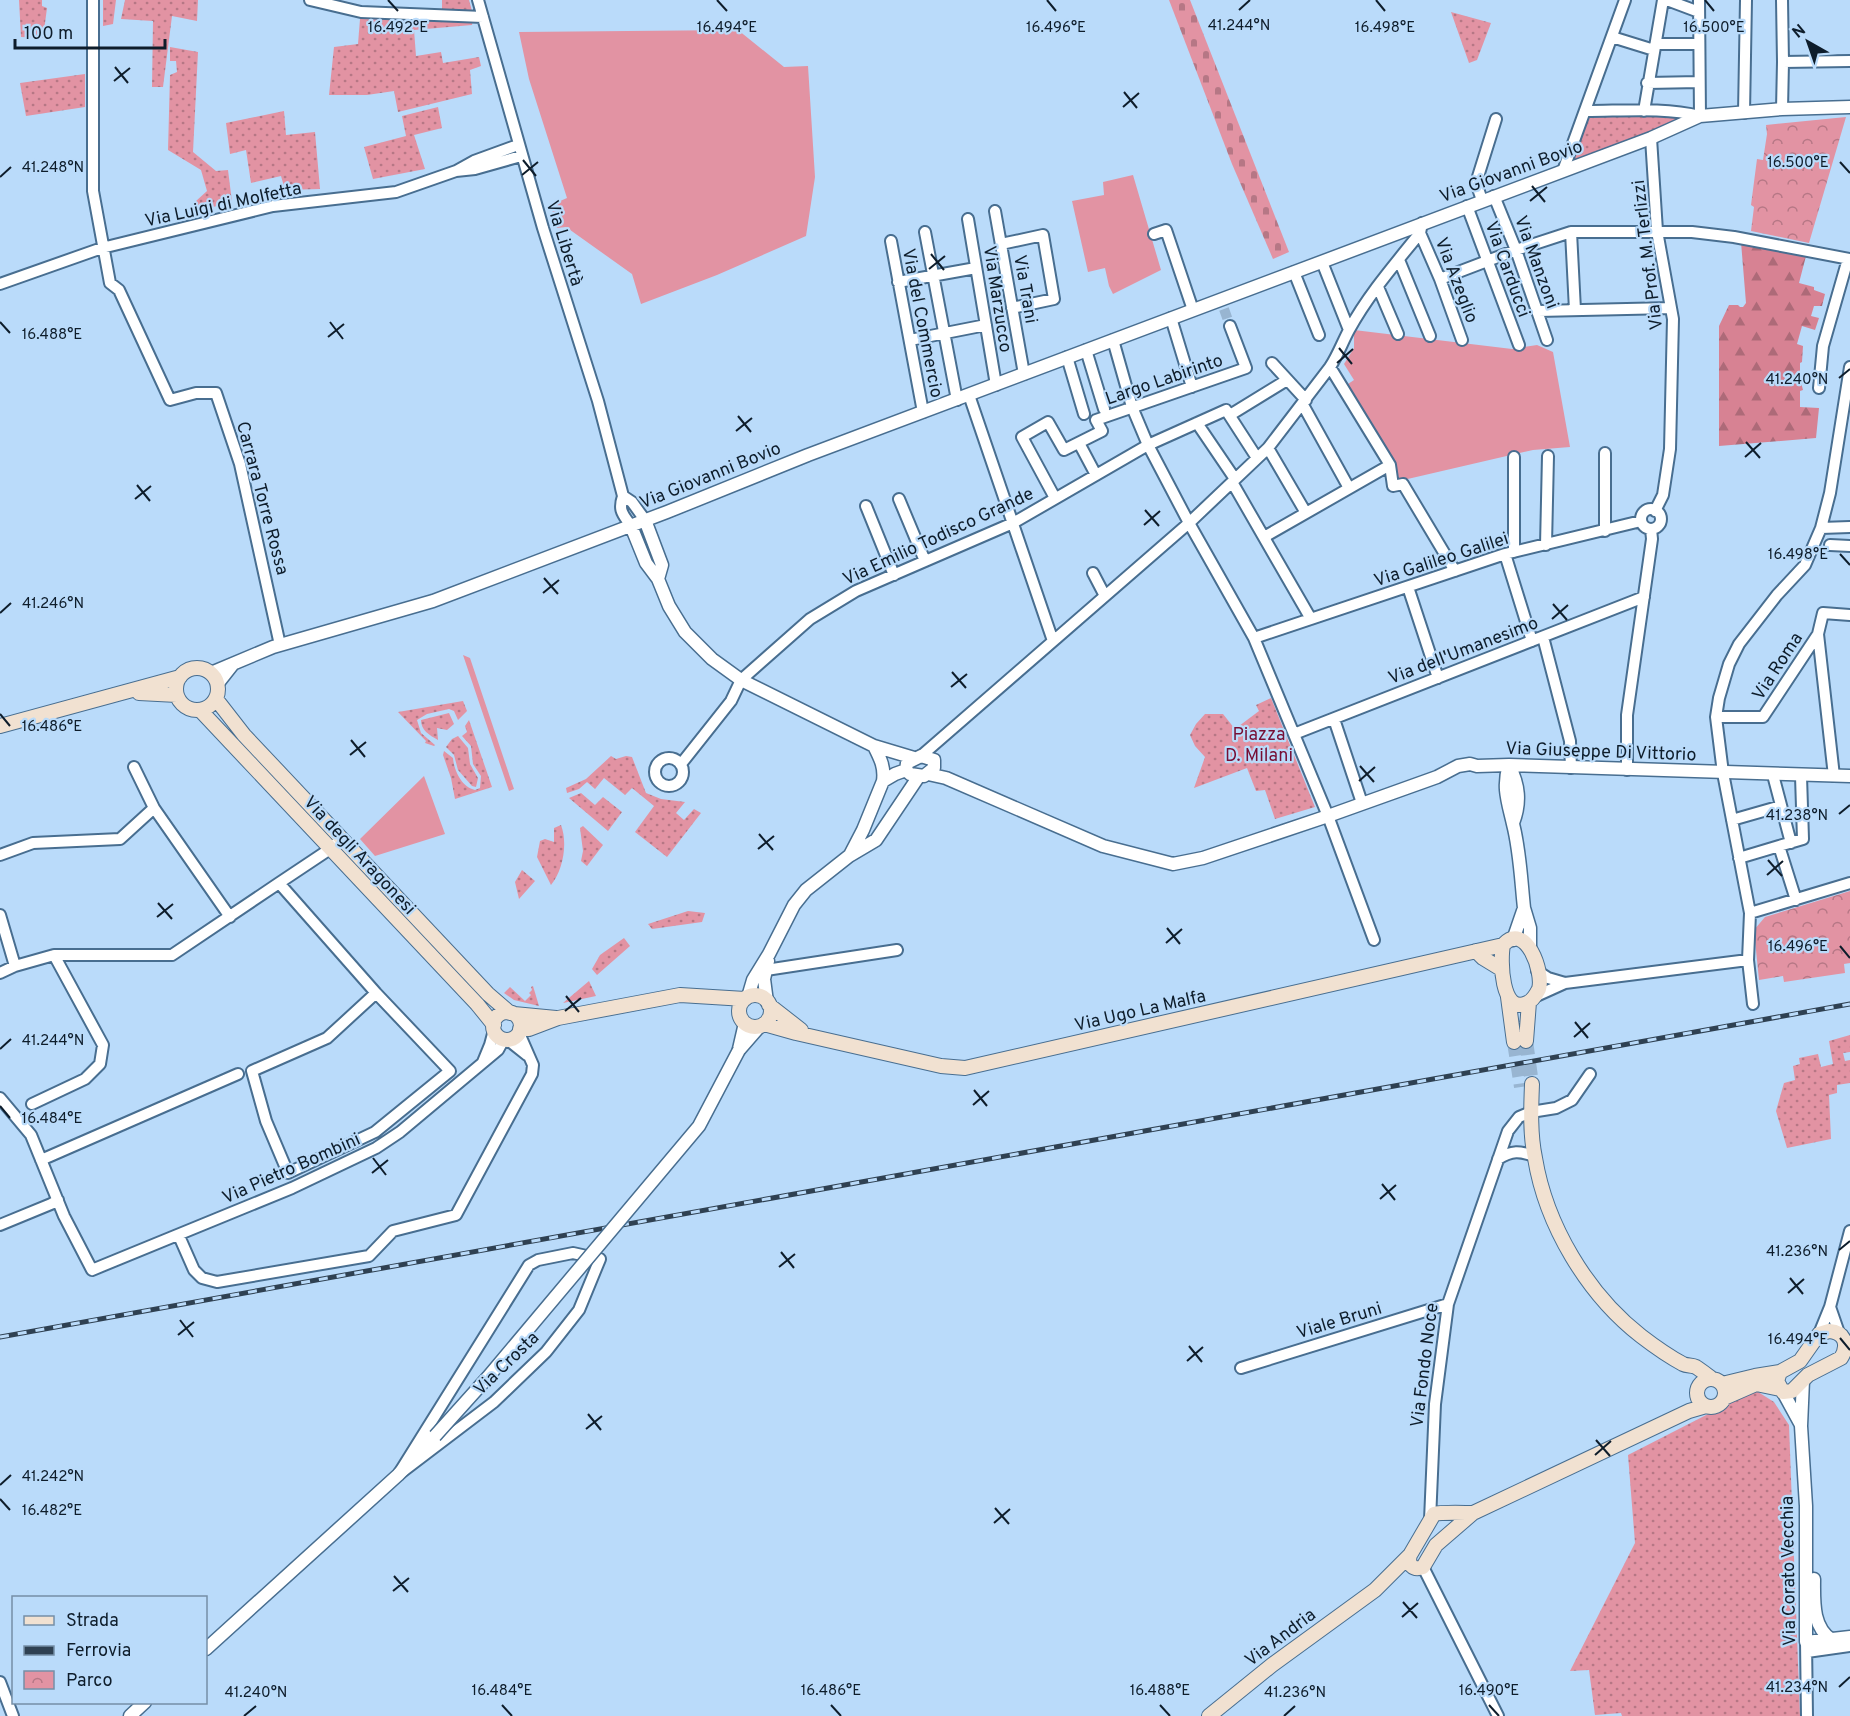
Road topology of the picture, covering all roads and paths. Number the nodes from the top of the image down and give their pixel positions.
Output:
1 (93, 0) edge
2 (310, 0) edge
3 (478, 0) edge
4 (1625, 0) edge
5 (1665, 0) edge
6 (1746, 0) edge
7 (1782, 0) edge
8 (1699, 6) edge
9 (483, 17) junction
10 (1612, 37) junction
11 (1700, 44) junction
12 (1655, 47) junction
13 (1850, 61) edge
14 (1783, 62) junction
15 (1700, 82) junction
16 (1647, 83) junction
17 (1850, 107) edge
18 (1782, 109) junction
19 (1586, 111) junction
20 (1644, 111) junction
21 (1744, 113) junction
22 (1700, 116) junction
23 (1496, 119) dead end
24 (1651, 138) junction
25 (520, 151) junction
26 (1563, 171) junction
27 (1488, 198) junction
28 (1467, 206) junction
29 (994, 211) dead end
30 (969, 219) dead end
31 (1421, 228) junction
32 (1657, 231) junction
33 (925, 232) dead end
34 (1571, 232) junction
35 (1154, 234) dead end
36 (891, 241) dead end
37 (1000, 244) junction
38 (102, 248) junction
39 (1516, 250) junction
40 (1849, 259) edge
41 (1399, 260) junction
42 (1487, 261) junction
43 (1322, 262) junction
44 (976, 268) junction
45 (1294, 272) junction
46 (933, 276) junction
47 (1440, 279) junction
48 (898, 282) junction
49 (0, 284) edge
50 (1378, 286) junction
51 (1012, 308) junction
52 (1671, 308) junction
53 (1193, 310) junction
54 (1575, 310) junction
55 (1538, 312) junction
56 (1171, 318) junction
57 (986, 325) junction
58 (1230, 326) tunnel mouth
59 (1349, 330) junction
60 (944, 333) junction
61 (1398, 334) dead end
62 (1319, 335) dead end
63 (1430, 336) dead end
64 (910, 340) junction
65 (1113, 340) junction
66 (1462, 340) dead end
67 (1546, 340) dead end
68 (1519, 345) dead end
69 (1086, 350) junction
70 (1067, 357) junction
71 (1272, 363) dead end
72 (1330, 367) junction
73 (1850, 367) edge
74 (1024, 374) junction
75 (1287, 380) junction
76 (996, 385) junction
77 (1192, 387) junction
78 (1819, 388) dead end
79 (963, 397) junction
80 (1305, 402) junction
81 (1132, 407) junction
82 (1104, 409) dead end
83 (923, 412) junction
84 (1228, 413) junction
85 (1084, 414) dead end
86 (1846, 416) edge
87 (1197, 423) junction
88 (1079, 443) junction
89 (1148, 445) junction
90 (1268, 448) junction
91 (1605, 453) dead end
92 (1548, 456) dead end
93 (1514, 457) dead end
94 (1257, 458) junction
95 (1390, 465) junction
96 (1096, 474) junction
97 (1234, 480) junction
98 (1349, 488) junction
99 (623, 496) junction
100 (1055, 498) junction
101 (899, 499) dead end
102 (866, 506) dead end
103 (1655, 511) junction
104 (1306, 513) junction
105 (645, 520) junction
106 (1641, 521) junction
107 (1013, 523) junction
108 (1189, 523) junction
109 (631, 526) junction
110 (1850, 527) edge
111 (1821, 528) junction
112 (1651, 529) junction
113 (1605, 531) junction
114 (1264, 537) junction
115 (1546, 545) junction
116 (1830, 545) dead end
117 (1850, 546) edge
118 (1510, 553) junction
119 (926, 561) junction
120 (1455, 571) junction
121 (1093, 573) dead end
122 (894, 575) junction
123 (658, 579) junction
124 (1408, 587) junction
125 (1105, 596) junction
126 (1644, 597) junction
127 (1850, 615) edge
128 (1311, 619) junction
129 (1818, 634) junction
130 (1543, 637) junction
131 (1254, 638) junction
132 (1053, 641) junction
133 (1532, 641) junction
134 (277, 646) junction
135 (180, 677) junction
136 (214, 678) junction
137 (1438, 678) junction
138 (741, 680) junction
139 (128, 692) junction
140 (177, 695) junction
141 (216, 699) junction
142 (200, 710) junction
143 (1716, 717) junction
144 (1334, 719) junction
145 (0, 726) edge
146 (1294, 734) junction
147 (879, 748) junction
148 (681, 764) dead end
149 (1509, 765) junction
150 (920, 766) junction
151 (134, 767) dead end
152 (1572, 768) junction
153 (1627, 770) junction
154 (1723, 773) junction
155 (1773, 775) junction
156 (1801, 776) junction
157 (1834, 776) junction
158 (1850, 776) edge
159 (883, 781) junction
160 (1362, 803) junction
161 (1781, 806) junction
162 (154, 808) junction
163 (1328, 816) junction
164 (1732, 820) junction
165 (341, 839) junction
166 (1791, 843) junction
167 (1779, 846) junction
168 (330, 849) junction
169 (0, 855) edge
170 (849, 856) junction
171 (1739, 858) junction
172 (279, 883) junction
173 (1850, 883) edge
174 (1796, 900) junction
175 (1524, 908) junction
176 (1750, 913) junction
177 (0, 915) edge
178 (230, 916) junction
179 (1374, 940) dead end
180 (1508, 942) junction
181 (1530, 947) junction
182 (897, 951) dead end
183 (1476, 951) junction
184 (769, 954) junction
185 (54, 955) junction
186 (1748, 960) junction
187 (15, 966) junction
188 (1502, 969) junction
189 (766, 970) junction
190 (1537, 971) junction
191 (0, 973) edge
192 (1565, 983) junction
193 (376, 993) junction
194 (707, 996) junction
195 (1508, 997) junction
196 (747, 998) junction
197 (1532, 999) junction
198 (768, 1004) junction
199 (1753, 1004) dead end
200 (512, 1013) junction
201 (558, 1018) junction
202 (742, 1018) junction
203 (762, 1025) junction
204 (506, 1033) junction
205 (810, 1036) junction
206 (739, 1050) junction
207 (238, 1074) dead end
208 (1590, 1074) dead end
209 (1527, 1086) tunnel mouth
210 (0, 1098) edge
211 (32, 1104) dead end
212 (1531, 1112) junction
213 (1534, 1156) junction
214 (1498, 1159) junction
215 (41, 1160) junction
216 (58, 1200) junction
217 (0, 1225) edge
218 (1850, 1231) edge
219 (179, 1236) junction
220 (1448, 1304) junction
221 (1830, 1306) junction
222 (1819, 1334) junction
223 (1844, 1336) edge
224 (1846, 1356) edge
225 (1686, 1365) junction
226 (1241, 1368) dead end
227 (1780, 1372) junction
228 (1803, 1380) junction
229 (1719, 1387) junction
230 (1781, 1390) junction
231 (1700, 1397) junction
232 (1801, 1425) junction
233 (398, 1474) junction
234 (1473, 1513) junction
235 (1448, 1514) junction
236 (1430, 1520) junction
237 (1454, 1531) junction
238 (1805, 1542) junction
239 (1410, 1555) junction
240 (1421, 1567) junction
241 (1375, 1590) junction
242 (1850, 1637) edge
243 (1832, 1640) junction
244 (1850, 1646) edge
245 (1806, 1647) junction
246 (207, 1648) edge
247 (0, 1682) edge
248 (143, 1704) edge
249 (13, 1716) edge
250 (130, 1716) edge
251 (1209, 1716) edge
252 (1498, 1716) edge
253 (1807, 1716) edge

1 - 38 street, Carrara Torre Rossa
2 - 9 street
3 - 9 street, Via Libertà
4 - 10 street
5 - 8 street
5 - 12 street
6 - 21 street
7 - 14 street
8 - 11 street
9 - 25 street, Via Libertà
10 - 12 street
10 - 19 street
11 - 12 street
11 - 15 street
12 - 16 street
13 - 14 street
14 - 18 street
15 - 16 street
15 - 22 street
16 - 20 street
17 - 18 street, Via Giovanni Bovio
18 - 21 street, Via Giovanni Bovio
19 - 20 street
19 - 26 street
20 - 22 street
21 - 22 street, Via Giovanni Bovio
22 - 24 street, Via Giovanni Bovio
23 - 27 street, Via Manzoni
24 - 26 street, Via Giovanni Bovio
24 - 32 street, Via Prof. M. Terlizzi
25 - 38 street, Via Luigi di Molfetta
25 - 99 street, Via Libertà
26 - 27 street, Via Giovanni Bovio
27 - 28 street, Via Giovanni Bovio
27 - 39 street, Via Manzoni
28 - 31 street, Via Giovanni Bovio
28 - 42 street, Via Carducci
29 - 37 street, Via Trani
30 - 44 street, Via Marzucco
31 - 41 street
31 - 43 street, Via Giovanni Bovio
31 - 47 street, Via Azeglio
32 - 34 street
32 - 40 street
32 - 52 street, Via Prof. M. Terlizzi
33 - 46 street
34 - 39 street
34 - 54 street
35 - 53 street
36 - 48 street, Via del Commercio
37 - 51 street, Via Trani
37 - 51 street
38 - 49 street, Via Luigi di Molfetta
38 - 134 street, Carrara Torre Rossa
39 - 42 street
39 - 55 street, Via Manzoni
40 - 78 street
41 - 50 street
41 - 63 street
42 - 47 street
42 - 68 street, Via Carducci
43 - 45 street, Via Giovanni Bovio
43 - 59 street
44 - 46 street
44 - 57 street, Via Marzucco
45 - 53 street, Via Giovanni Bovio
45 - 62 street
46 - 48 street
46 - 60 street
47 - 66 street, Via Azeglio
48 - 64 street, Via del Commercio
50 - 59 street
50 - 61 street
51 - 74 street, Via Trani
52 - 54 street
52 - 103 street, Via Prof. M. Terlizzi
53 - 56 street, Via Giovanni Bovio
54 - 55 street
55 - 67 street, Via Manzoni
56 - 65 street, Via Giovanni Bovio
56 - 77 street
57 - 60 street
57 - 76 street, Via Marzucco
58 - 77 street, Largo Labirinto
59 - 72 street
60 - 64 street
60 - 79 street
64 - 83 street, Via del Commercio
65 - 69 street, Via Giovanni Bovio
65 - 81 street
69 - 70 street, Via Giovanni Bovio
69 - 82 street
70 - 74 street, Via Giovanni Bovio
70 - 85 street
71 - 75 street
72 - 80 street
72 - 95 street
73 - 86 street
74 - 76 street, Via Giovanni Bovio
75 - 80 street
75 - 84 street, Via Emilio Todisco Grande
76 - 79 street, Via Giovanni Bovio
77 - 81 street, Largo Labirinto
79 - 83 street, Via Giovanni Bovio
79 - 107 street
80 - 90 street
80 - 98 street
81 - 88 street, Largo Labirinto
81 - 89 street
83 - 105 street, Via Giovanni Bovio
84 - 87 street, Via Emilio Todisco Grande
84 - 94 street
86 - 111 street
87 - 89 street, Via Emilio Todisco Grande
87 - 97 street
88 - 96 street
88 - 100 street
89 - 96 street, Via Emilio Todisco Grande
89 - 108 street
90 - 94 street
90 - 104 street
91 - 113 street
92 - 115 street
93 - 118 street
94 - 97 street
95 - 98 street
95 - 120 street
96 - 100 street, Via Emilio Todisco Grande
97 - 108 street
97 - 114 street
98 - 104 street
99 - 105 street, Via Libertà
99 - 109 street, Via Libertà
100 - 107 street, Via Emilio Todisco Grande
101 - 119 street
102 - 122 street
103 - 106 street
103 - 112 street
104 - 114 street
105 - 109 street, Via Giovanni Bovio
105 - 123 street, Via Giuseppe Di Vittorio
106 - 112 street
106 - 113 street, Via Galileo Galilei
107 - 119 street, Via Emilio Todisco Grande
107 - 132 street
108 - 125 street
108 - 131 street
109 - 123 street, Via Giuseppe Di Vittorio
109 - 134 street, Via Giovanni Bovio
110 - 111 street
111 - 143 street
112 - 126 street
113 - 115 street, Via Galileo Galilei
114 - 128 street
115 - 118 street, Via Galileo Galilei
116 - 117 street
118 - 120 street, Via Galileo Galilei
118 - 133 street
119 - 122 street, Via Emilio Todisco Grande
120 - 124 street, Via Galileo Galilei
121 - 125 street
122 - 138 street, Via Emilio Todisco Grande
123 - 138 street, Via Giuseppe Di Vittorio
124 - 128 street, Via Galileo Galilei
124 - 137 street
125 - 132 street
126 - 130 street, Via dell'Umanesimo
126 - 153 street
127 - 129 street, Via Roma
128 - 131 street, Via Galileo Galilei
129 - 143 street, Via Roma
129 - 157 street
130 - 133 street, Via dell'Umanesimo
130 - 152 street
131 - 146 street
132 - 150 street
133 - 137 street, Via dell'Umanesimo
134 - 136 street, Via Giovanni Bovio
135 - 136 main road
135 - 139 main road
135 - 140 main road
136 - 141 main road
137 - 144 street, Via dell'Umanesimo
138 - 147 street, Via Giuseppe Di Vittorio
138 - 148 street
139 - 140 main road
139 - 145 main road
140 - 142 main road
141 - 142 main road
141 - 165 main road, Via degli Aragonesi
142 - 168 main road, Via degli Aragonesi
143 - 154 street
144 - 146 street, Via dell'Umanesimo
144 - 160 street
146 - 163 street
147 - 150 street, Via Giuseppe Di Vittorio
147 - 159 street
149 - 152 street, Via Giuseppe Di Vittorio
149 - 160 street, Via Giuseppe Di Vittorio
149 - 175 street
150 - 159 street
150 - 163 street, Via Giuseppe Di Vittorio
150 - 170 street
151 - 162 street
152 - 153 street, Via Giuseppe Di Vittorio
153 - 154 street, Via Giuseppe Di Vittorio
154 - 155 street, Via Giuseppe Di Vittorio
154 - 164 street
155 - 156 street, Via Giuseppe Di Vittorio
155 - 161 street
156 - 157 street, Via Giuseppe Di Vittorio
156 - 166 street
157 - 158 street, Via Giuseppe Di Vittorio
159 - 170 street
160 - 163 street, Via Giuseppe Di Vittorio
161 - 164 street
161 - 166 street
162 - 169 street
162 - 178 street
163 - 179 street
164 - 171 street
165 - 168 street
165 - 200 main road, Via degli Aragonesi
166 - 167 street
167 - 171 street
167 - 174 street
168 - 172 street
168 - 204 main road, Via degli Aragonesi
170 - 184 street
171 - 176 street
172 - 178 street
172 - 193 street
173 - 174 street
174 - 176 street
175 - 180 street
175 - 181 street
176 - 186 street
177 - 187 street
178 - 185 street
180 - 181 main road
180 - 183 main road, Via Ugo La Malfa
180 - 188 main road
181 - 190 main road
182 - 189 street
183 - 188 main road
183 - 205 main road, Via Ugo La Malfa
184 - 189 street
184 - 196 street
185 - 187 street
185 - 211 street
186 - 192 street
186 - 199 street
187 - 191 street
188 - 195 main road
189 - 198 street
190 - 192 street
190 - 197 main road
192 - 197 street
193 - 193 street
194 - 196 main road
194 - 201 main road
194 - 202 main road
195 - 197 main road
195 - 197 main road
196 - 198 main road
196 - 202 main road
198 - 203 main road
198 - 205 main road
200 - 201 main road
200 - 204 main road
200 - 204 main road
201 - 204 main road
202 - 203 main road
202 - 206 street
203 - 205 main road, Via Ugo La Malfa
203 - 206 street
204 - 219 street, Via Pietro Bombini
204 - 219 street
206 - 233 street, Via Crosta, bridge
207 - 215 street
208 - 212 street
209 - 212 main road
210 - 215 street
212 - 213 main road
212 - 214 street, Via Fondo Noce
213 - 214 street
213 - 225 main road
214 - 220 street, Via Fondo Noce
215 - 216 street
216 - 217 street
216 - 219 street, Via Pietro Bombini
218 - 221 street
220 - 226 street, Viale Bruni
220 - 236 street, Via Fondo Noce
221 - 222 street
221 - 223 street
222 - 223 main road
222 - 227 main road
223 - 224 main road
224 - 228 main road
225 - 229 main road
225 - 231 main road
227 - 229 main road
227 - 230 main road
228 - 230 main road
228 - 232 street, Via Corato Vecchia
229 - 230 main road
229 - 231 main road
229 - 231 main road
230 - 232 street, Via Corato Vecchia
231 - 234 main road
232 - 238 street, Via Corato Vecchia
233 - 233 street, Via Crosta
233 - 246 street, Via Crosta
234 - 235 main road
234 - 237 main road
235 - 236 main road
235 - 237 main road
236 - 239 main road, Via Fondo Noce
237 - 240 main road
238 - 243 street
238 - 245 street, Via Corato Vecchia
239 - 240 main road
239 - 241 main road, Via Andria
240 - 241 main road, Via Andria
240 - 252 street
241 - 251 main road, Via Andria
242 - 243 street
243 - 245 street
244 - 245 street
245 - 253 street, Via Corato Vecchia
247 - 249 street
248 - 250 street

